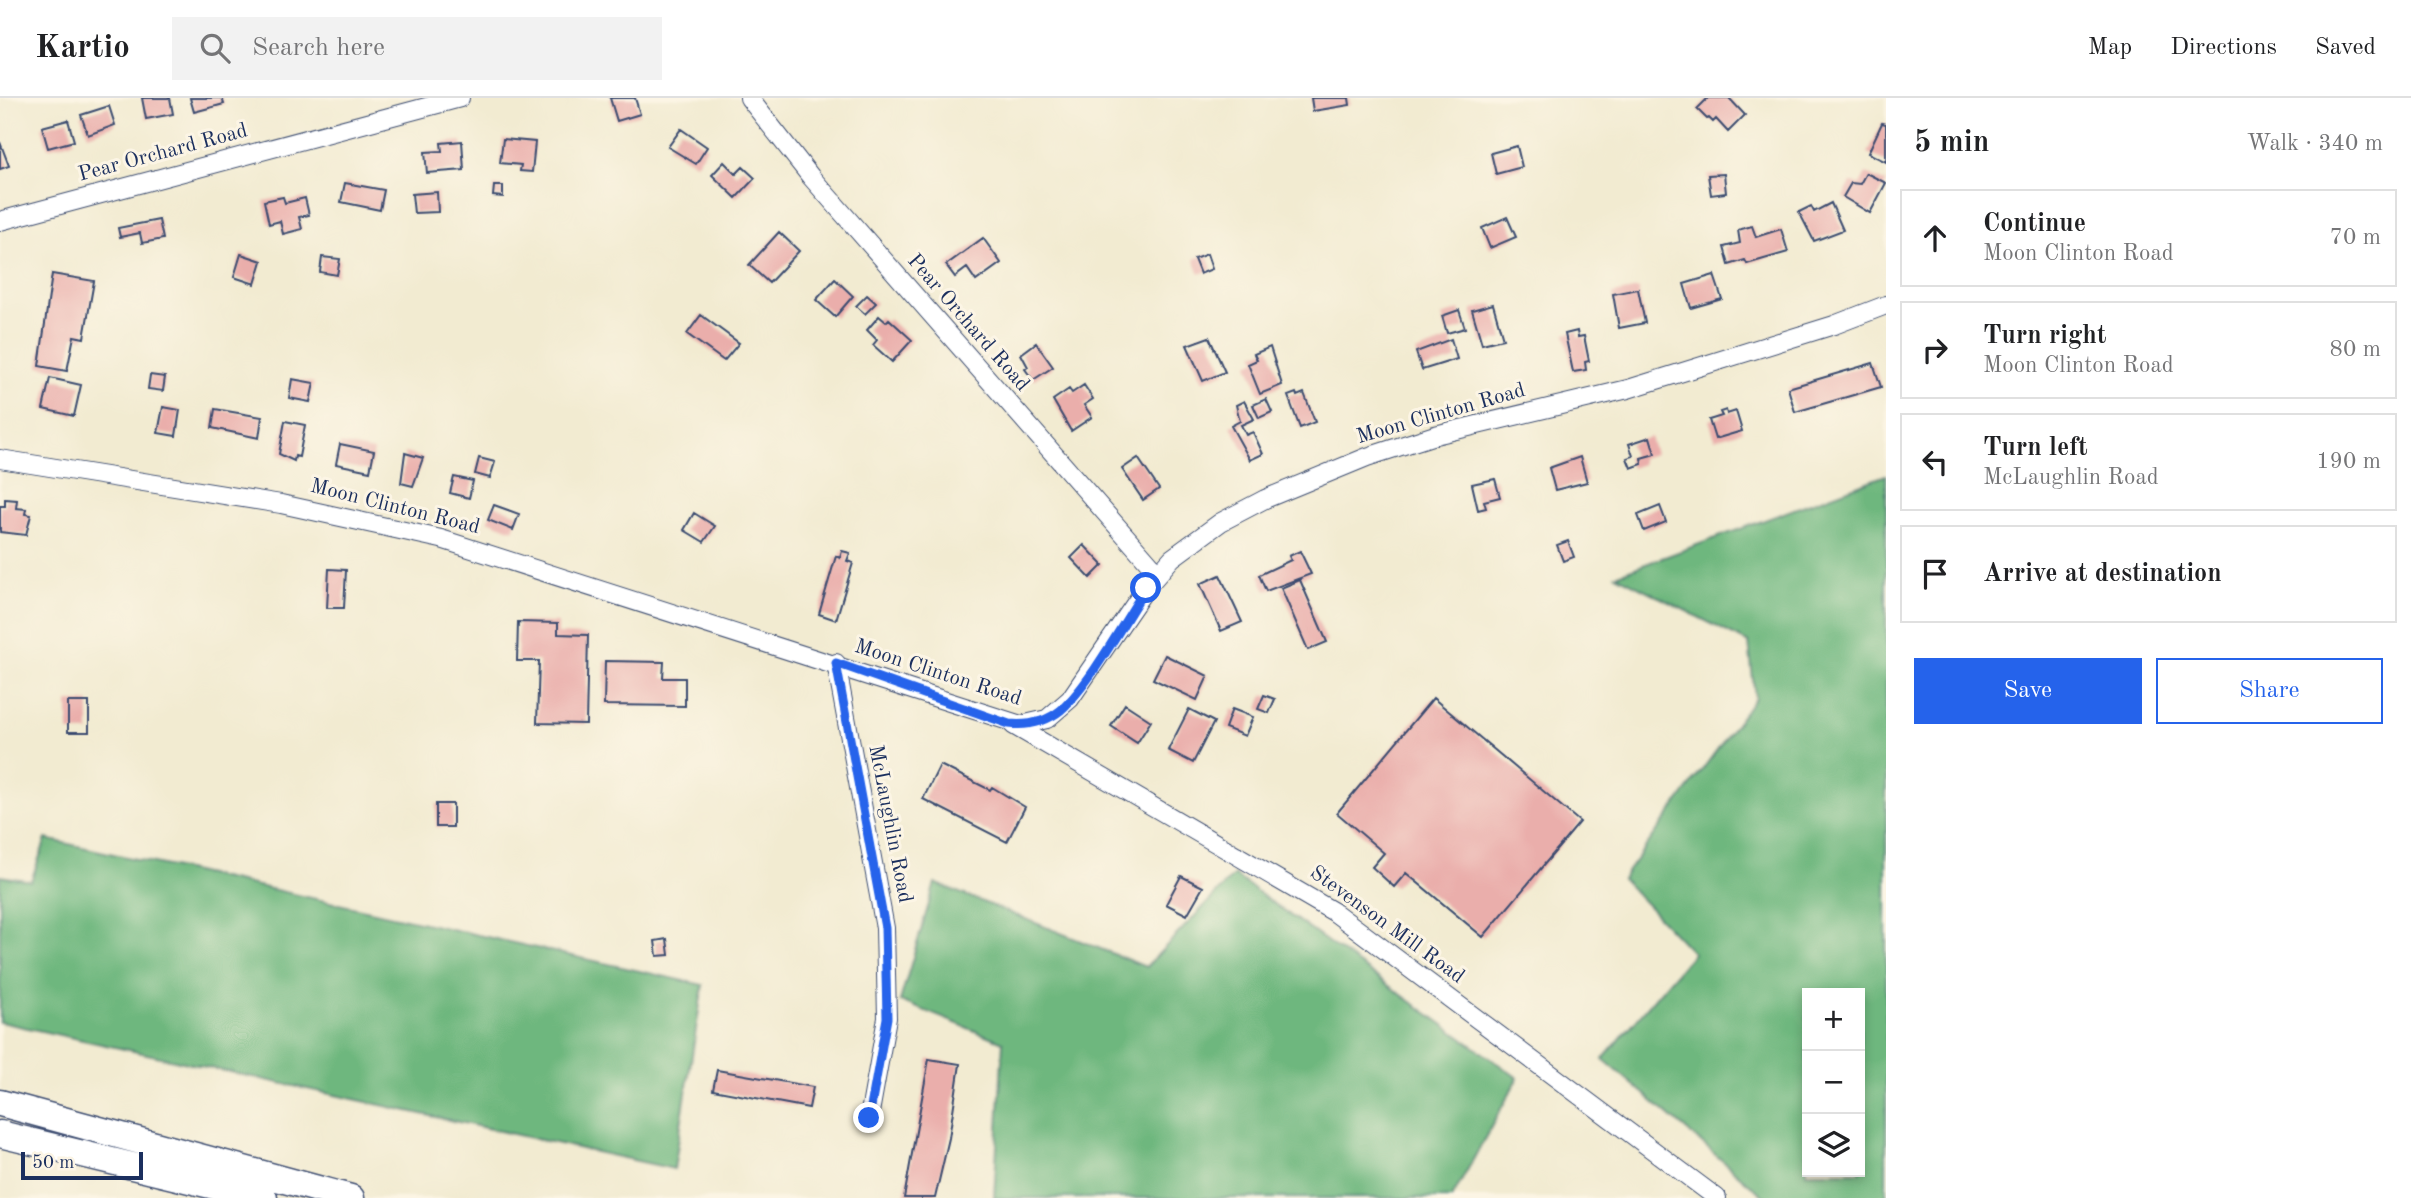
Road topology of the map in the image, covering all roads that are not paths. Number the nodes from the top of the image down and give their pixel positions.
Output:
1 (460, 98) edge
2 (749, 98) edge
3 (0, 220) edge
4 (1886, 305) edge
5 (0, 459) edge
6 (1158, 573) junction
7 (836, 663) junction
8 (1009, 724) junction
9 (0, 1103) edge
10 (869, 1118) dead end
11 (0, 1134) edge
12 (264, 1198) edge
13 (351, 1198) edge
14 (1717, 1198) edge

1 - 3 street, Pear Orchard Road
2 - 6 street, Pear Orchard Road
4 - 6 street, Moon Clinton Road
5 - 7 street, Moon Clinton Road
6 - 8 street, Moon Clinton Road
7 - 8 street, Moon Clinton Road
7 - 10 street, McLaughlin Road
8 - 14 street, Stevenson Mill Road
9 - 13 highway
11 - 12 highway

